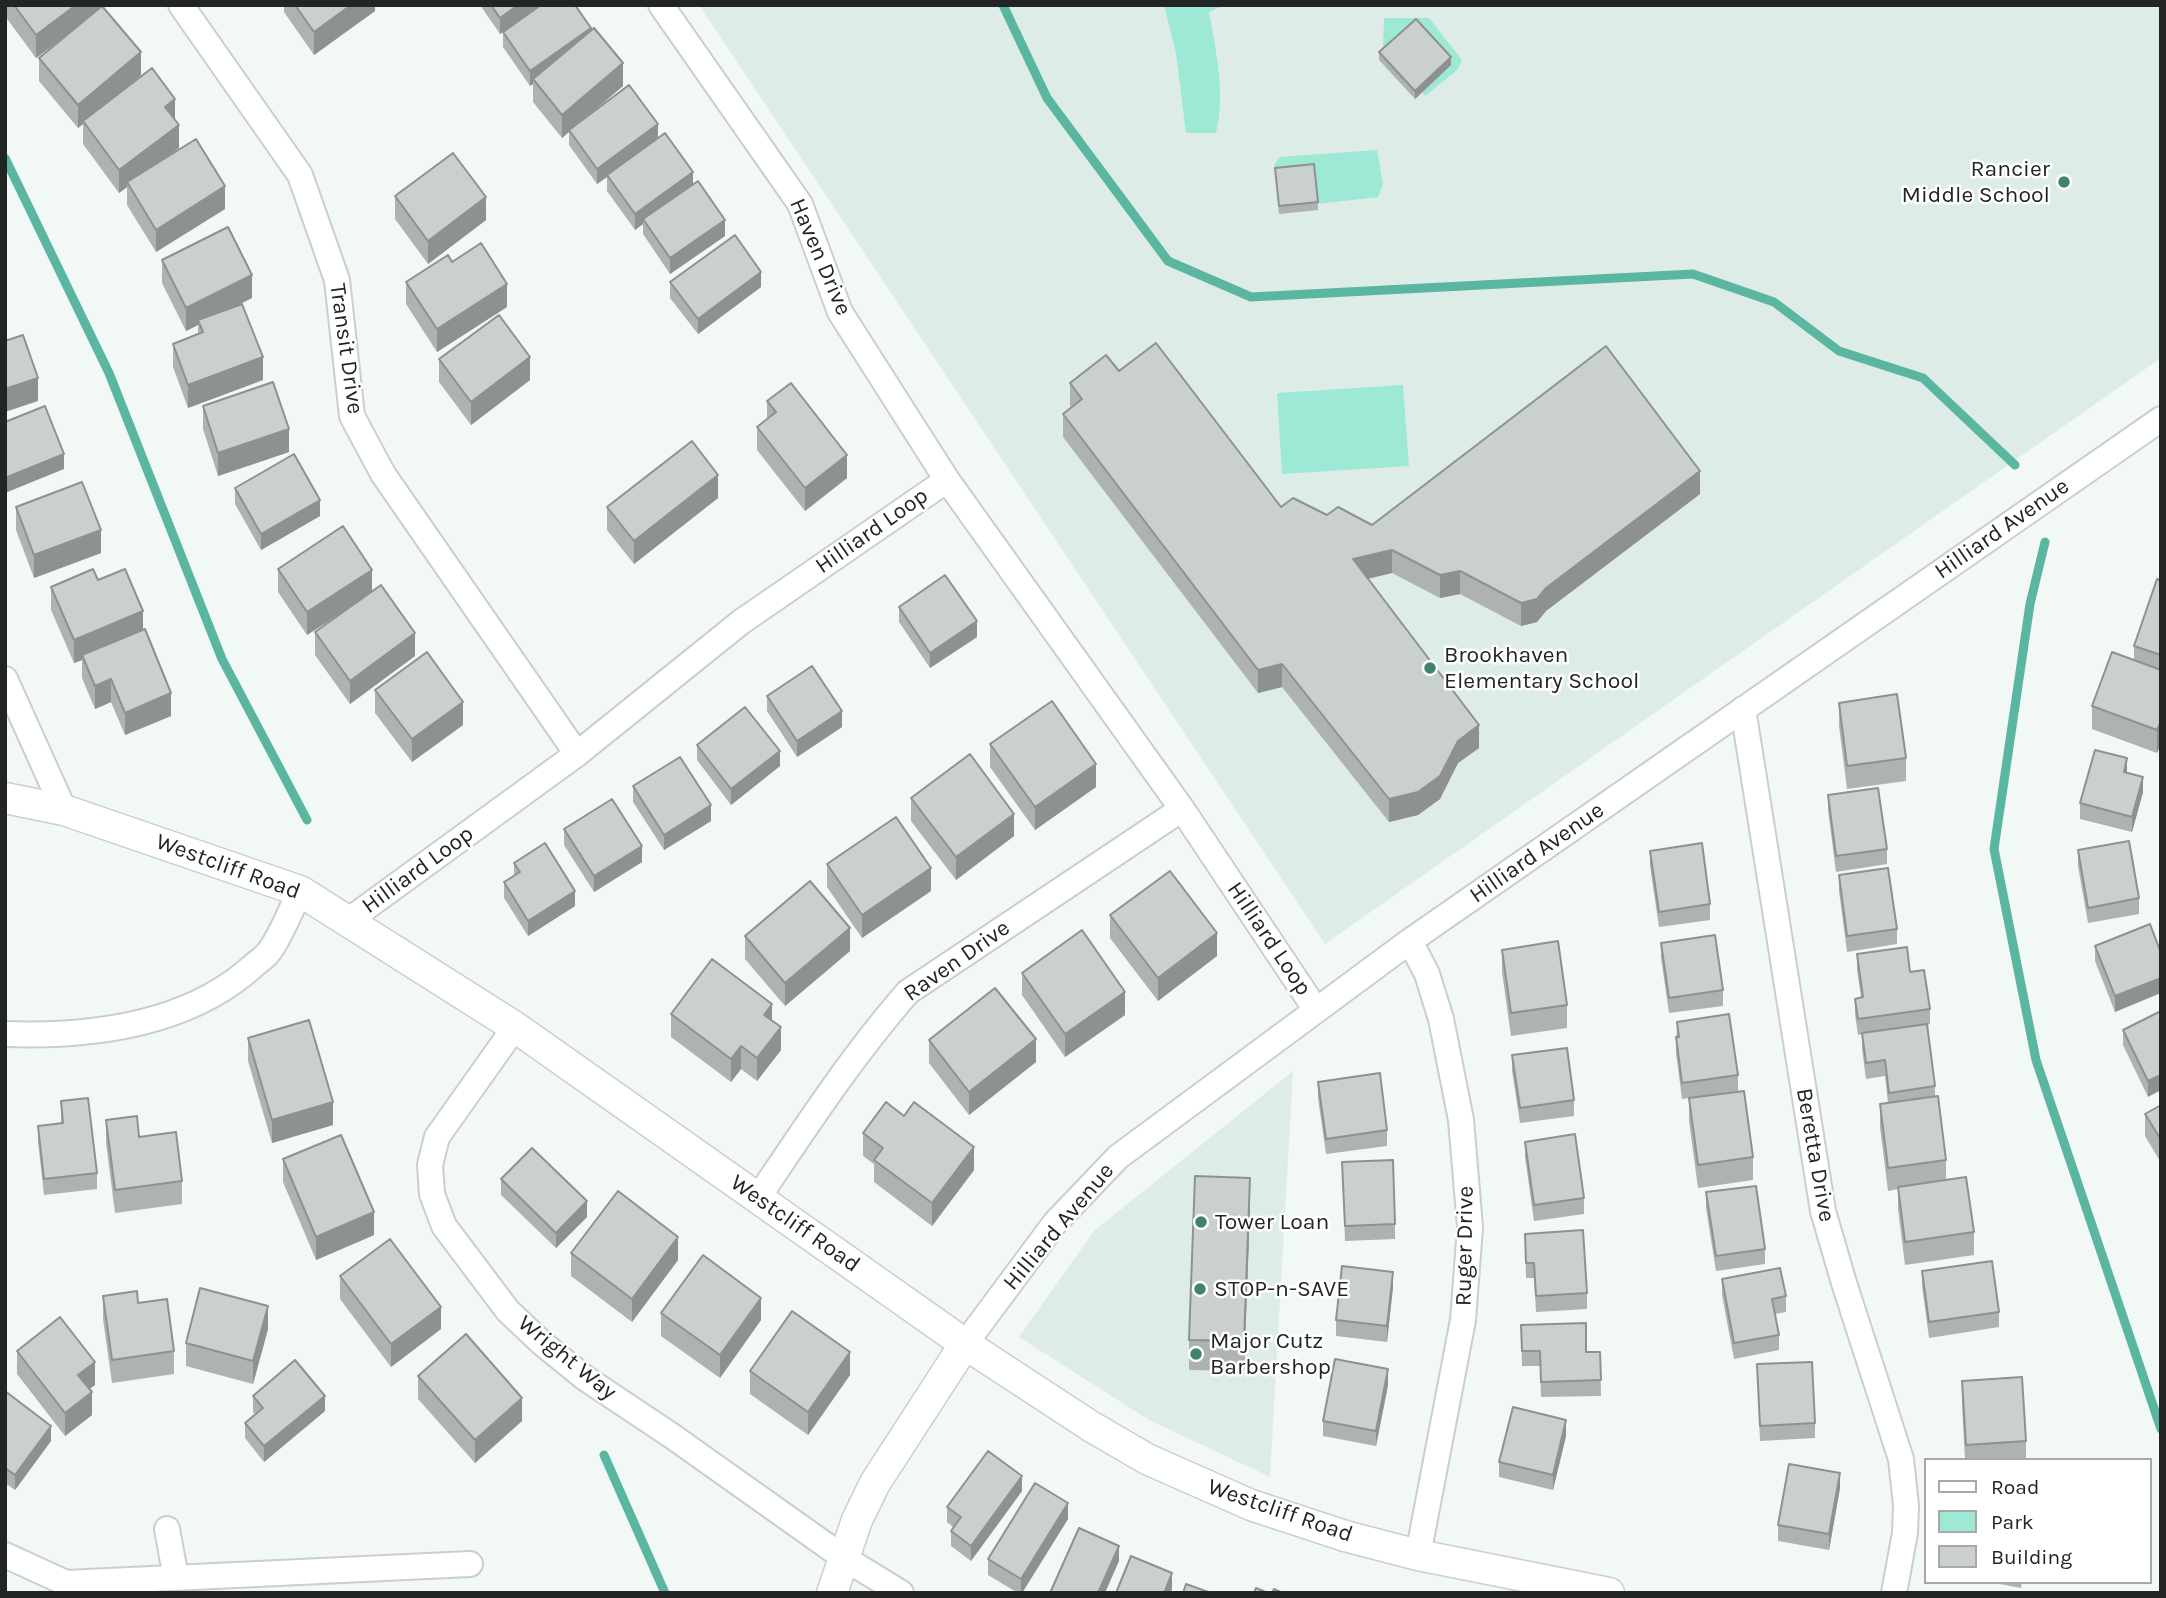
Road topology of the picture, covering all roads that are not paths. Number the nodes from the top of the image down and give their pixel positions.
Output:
1 (181, 5) edge
2 (661, 5) edge
3 (2161, 419) edge
4 (947, 480) junction
5 (5, 679) edge
6 (1743, 709) junction
7 (577, 754) junction
8 (5, 798) edge
9 (1182, 809) junction
10 (64, 810) junction
11 (300, 891) junction
12 (349, 920) junction
13 (1410, 941) junction
14 (1316, 1010) junction
15 (515, 1027) junction
16 (5, 1034) edge
17 (758, 1198) junction
18 (965, 1345) junction
19 (167, 1529) dead end
20 (5, 1555) edge
21 (1419, 1555) junction
22 (844, 1558) junction
23 (470, 1564) dead end
24 (176, 1578) junction
25 (832, 1593) edge
26 (901, 1593) edge
27 (1609, 1593) edge
28 (1894, 1593) edge

1 - 7 street, Transit Drive
2 - 4 street, Haven Drive
3 - 6 street, Hilliard Avenue
4 - 7 street, Hilliard Loop
4 - 9 street, Hilliard Loop
5 - 10 street
6 - 13 street, Hilliard Avenue
6 - 28 street, Beretta Drive
7 - 12 street, Hilliard Loop
8 - 10 street, Westcliff Road
9 - 14 street, Hilliard Loop
9 - 17 street, Raven Drive
10 - 11 street, Westcliff Road
11 - 12 street, Westcliff Road
11 - 16 street
12 - 15 street, Westcliff Road
13 - 14 street, Hilliard Avenue
13 - 21 street, Ruger Drive
14 - 18 street, Hilliard Avenue
15 - 17 street, Westcliff Road
15 - 22 street, Wright Way
17 - 18 street, Westcliff Road
18 - 21 street, Westcliff Road
18 - 22 street
19 - 24 street
20 - 24 street
21 - 27 street, Westcliff Road
22 - 25 street
22 - 26 street, Wright Way
23 - 24 street

